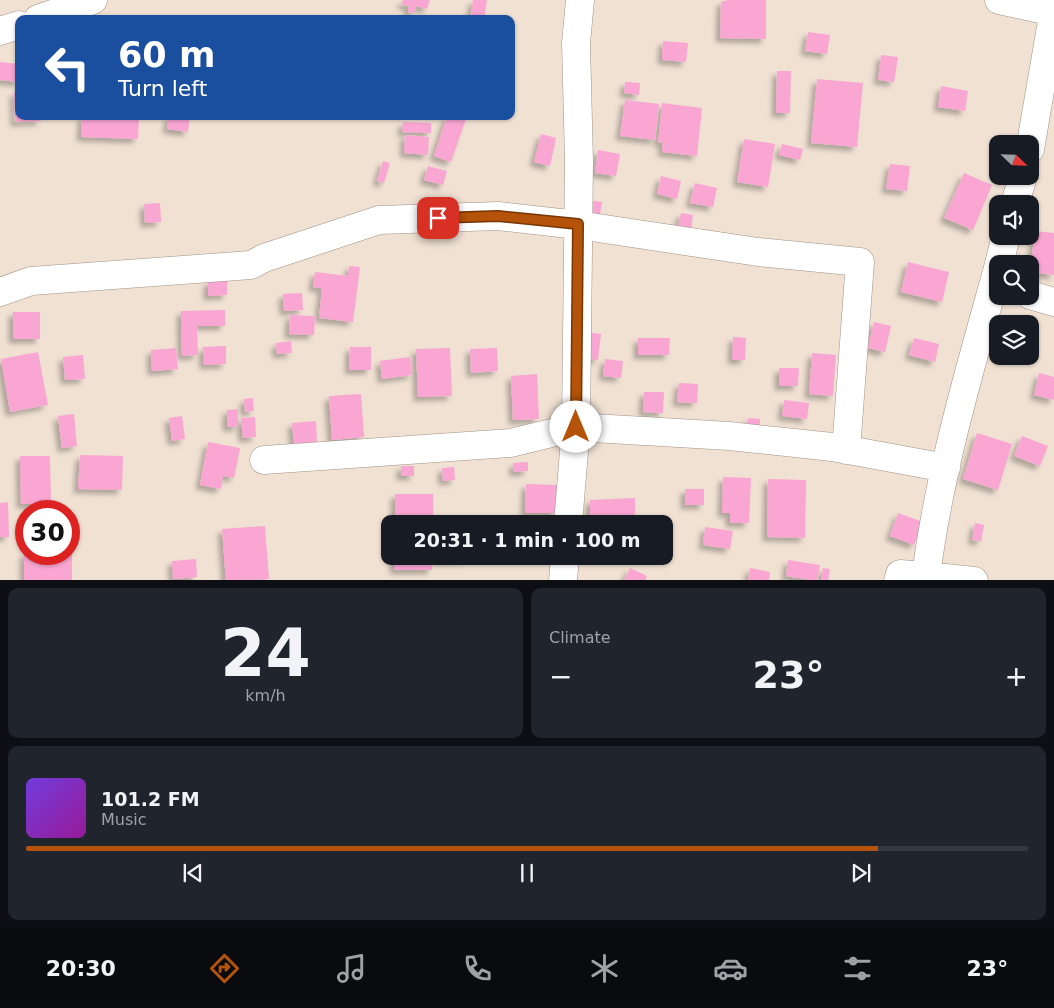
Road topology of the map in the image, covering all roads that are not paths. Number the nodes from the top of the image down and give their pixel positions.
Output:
1 (93, 0) edge
2 (580, 0) edge
3 (999, 0) edge
4 (1054, 11) edge
5 (50, 15) edge
6 (15, 26) edge
7 (0, 31) edge
8 (1051, 53) edge
9 (1033, 135) edge
10 (578, 224) junction
11 (0, 292) edge
12 (1039, 298) edge
13 (1054, 302) edge
14 (989, 305) edge
15 (576, 427) junction
16 (846, 450) junction
17 (264, 460) dead end
18 (946, 468) junction
19 (569, 515) edge
20 (564, 565) edge
21 (926, 576) junction
22 (563, 580) edge
23 (898, 580) edge
24 (974, 580) edge

1 - 5 street
2 - 10 street
3 - 4 street
4 - 8 street
6 - 7 street
8 - 9 street
10 - 11 street
10 - 15 street
10 - 16 street
12 - 13 street
14 - 18 street
15 - 16 street
15 - 17 street
15 - 19 street
16 - 18 street
18 - 21 street
20 - 22 street
21 - 23 street
21 - 24 street

